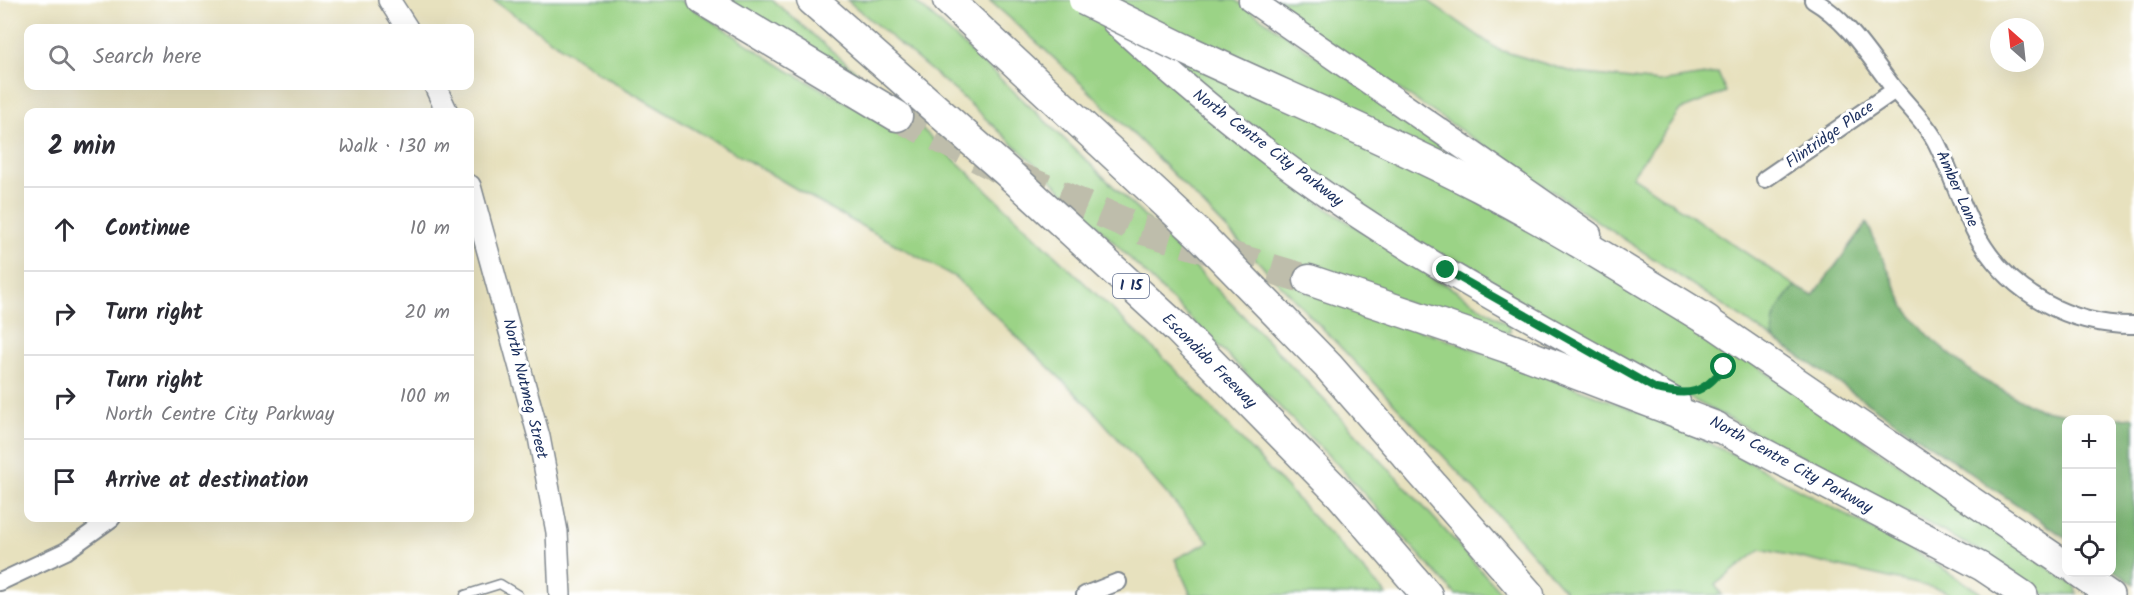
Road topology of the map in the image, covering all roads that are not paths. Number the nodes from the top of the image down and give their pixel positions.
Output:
1 (389, 0) edge
2 (703, 0) edge
3 (812, 0) edge
4 (948, 0) edge
5 (1083, 0) edge
6 (1090, 0) edge
7 (1251, 0) edge
8 (1813, 0) edge
9 (404, 24) edge
10 (437, 90) edge
11 (1895, 90) junction
12 (445, 108) edge
13 (897, 116) tunnel mouth
14 (1765, 179) dead end
15 (474, 201) edge
16 (1309, 280) tunnel mouth
17 (1707, 320) junction
18 (2134, 325) edge
19 (1716, 427) junction
20 (106, 522) edge
21 (2062, 562) edge
22 (2083, 577) edge
23 (0, 582) edge
24 (1118, 582) dead end
25 (465, 595) edge
26 (518, 595) edge
27 (560, 595) edge
28 (1085, 595) edge
29 (1427, 595) edge
30 (1529, 595) edge
31 (2024, 595) edge
32 (2110, 595) edge

1 - 9 street
2 - 13 highway
3 - 29 highway, Escondido Freeway / I 15
4 - 30 highway
5 - 17 highway, bridge
6 - 19 main road, North Centre City Parkway
7 - 17 main road
8 - 11 street, Amber Lane
10 - 12 street
11 - 14 street, Flintridge Place
11 - 18 street, Amber Lane
15 - 27 street, North Nutmeg Street
16 - 19 highway
17 - 21 highway
19 - 31 highway, North Centre City Parkway
20 - 23 street
22 - 32 highway
24 - 28 street
25 - 26 lane

